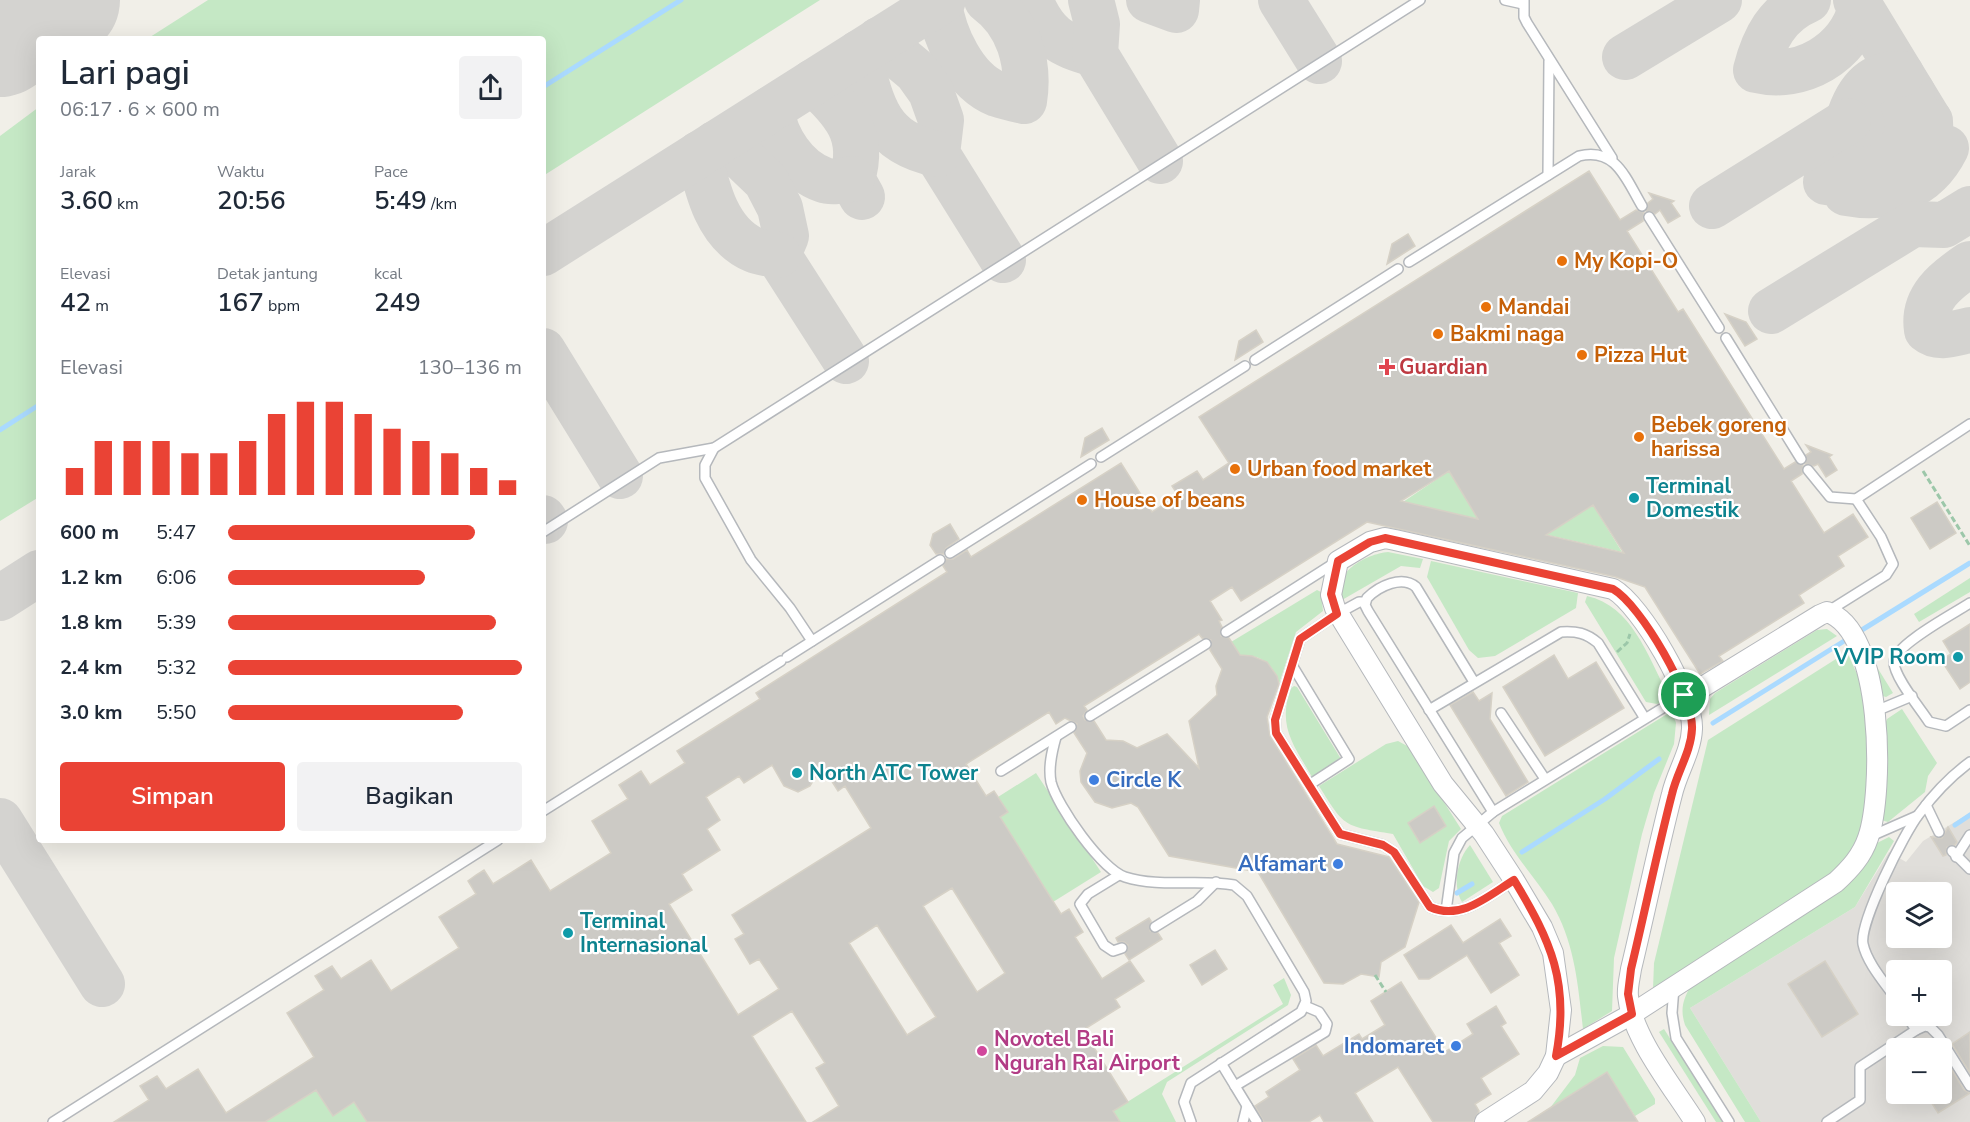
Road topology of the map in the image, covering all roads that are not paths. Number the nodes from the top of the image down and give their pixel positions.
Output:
1 (1420, 0) edge
2 (1505, 0) edge
3 (1523, 2) edge
4 (1547, 54) junction
5 (1614, 162) junction
6 (1548, 175) junction
7 (1642, 206) dead end
8 (1649, 217) dead end
9 (1409, 262) dead end
10 (1398, 269) dead end
11 (1719, 328) dead end
12 (1726, 338) dead end
13 (1255, 360) dead end
14 (1245, 366) dead end
15 (1970, 424) edge
16 (714, 448) junction
17 (1101, 457) dead end
18 (1801, 459) dead end
19 (1091, 464) dead end
20 (1808, 470) dead end
21 (1856, 498) junction
22 (546, 530) edge
23 (950, 553) dead end
24 (940, 560) dead end
25 (1338, 561) junction
26 (1365, 602) junction
27 (1970, 603) edge
28 (1827, 612) junction
29 (1337, 614) junction
30 (1226, 632) dead end
31 (812, 641) junction
32 (1206, 644) dead end
33 (1292, 665) junction
34 (1474, 682) junction
35 (1684, 695) junction
36 (1912, 696) junction
37 (1429, 710) junction
38 (1970, 710) edge
39 (1876, 711) junction
40 (1501, 713) dead end
41 (1090, 716) dead end
42 (1644, 717) junction
43 (1071, 728) dead end
44 (1056, 737) junction
45 (1970, 762) edge
46 (1001, 771) dead end
47 (1545, 780) junction
48 (1308, 785) junction
49 (1926, 805) junction
50 (546, 810) edge
51 (1493, 812) junction
52 (1917, 816) junction
53 (1477, 824) junction
54 (1939, 832) dead end
55 (1970, 836) edge
56 (1869, 837) junction
57 (493, 843) edge
58 (1970, 869) edge
59 (1119, 875) junction
60 (1514, 880) junction
61 (1216, 882) junction
62 (1446, 912) junction
63 (1155, 927) dead end
64 (1122, 948) dead end
65 (1886, 984) edge
66 (1674, 985) junction
67 (1305, 1006) junction
68 (1632, 1014) junction
69 (1913, 1026) edge
70 (1916, 1030) junction
71 (1556, 1056) junction
72 (1221, 1063) junction
73 (1235, 1086) junction
74 (1970, 1086) edge
75 (1247, 1106) junction
76 (1688, 1119) edge
77 (53, 1122) edge
78 (1191, 1122) edge
79 (1243, 1122) edge
80 (1257, 1122) edge
81 (1485, 1122) edge
82 (1729, 1122) edge
83 (1827, 1122) edge

1 - 16 lane
2 - 3 lane
3 - 4 lane
4 - 5 lane
4 - 6 lane
5 - 6 lane
5 - 7 lane
6 - 9 lane
8 - 11 lane
10 - 13 lane
12 - 18 lane
14 - 17 lane
15 - 21 lane
16 - 22 lane
16 - 31 lane
19 - 23 lane
20 - 21 lane
21 - 28 lane
24 - 31 lane
25 - 29 street
25 - 30 lane
25 - 35 street
26 - 29 lane
26 - 34 lane
26 - 37 lane
27 - 36 lane
28 - 35 street
28 - 39 street
29 - 33 lane
29 - 53 street
31 - 50 lane
32 - 41 lane
33 - 48 lane
33 - 48 lane
34 - 37 lane
34 - 42 lane
35 - 42 lane
35 - 68 street
36 - 38 lane
36 - 39 lane
37 - 51 lane
39 - 56 street
40 - 47 lane
42 - 47 lane
43 - 44 lane
44 - 46 lane
44 - 59 lane
45 - 49 lane
47 - 51 lane
48 - 62 lane
49 - 52 lane
49 - 54 lane
51 - 53 lane
52 - 56 lane
52 - 65 lane
53 - 60 street
53 - 62 lane
55 - 58 lane
56 - 66 street
57 - 77 lane
59 - 61 lane
59 - 64 lane
60 - 62 lane
60 - 71 street
61 - 63 lane
61 - 67 lane
66 - 68 street
66 - 82 lane
67 - 72 lane
67 - 73 lane
68 - 71 street
68 - 76 street
69 - 70 lane
70 - 74 lane
70 - 83 lane
71 - 81 street
72 - 73 lane
72 - 78 lane
73 - 75 lane
75 - 79 lane
75 - 80 lane

